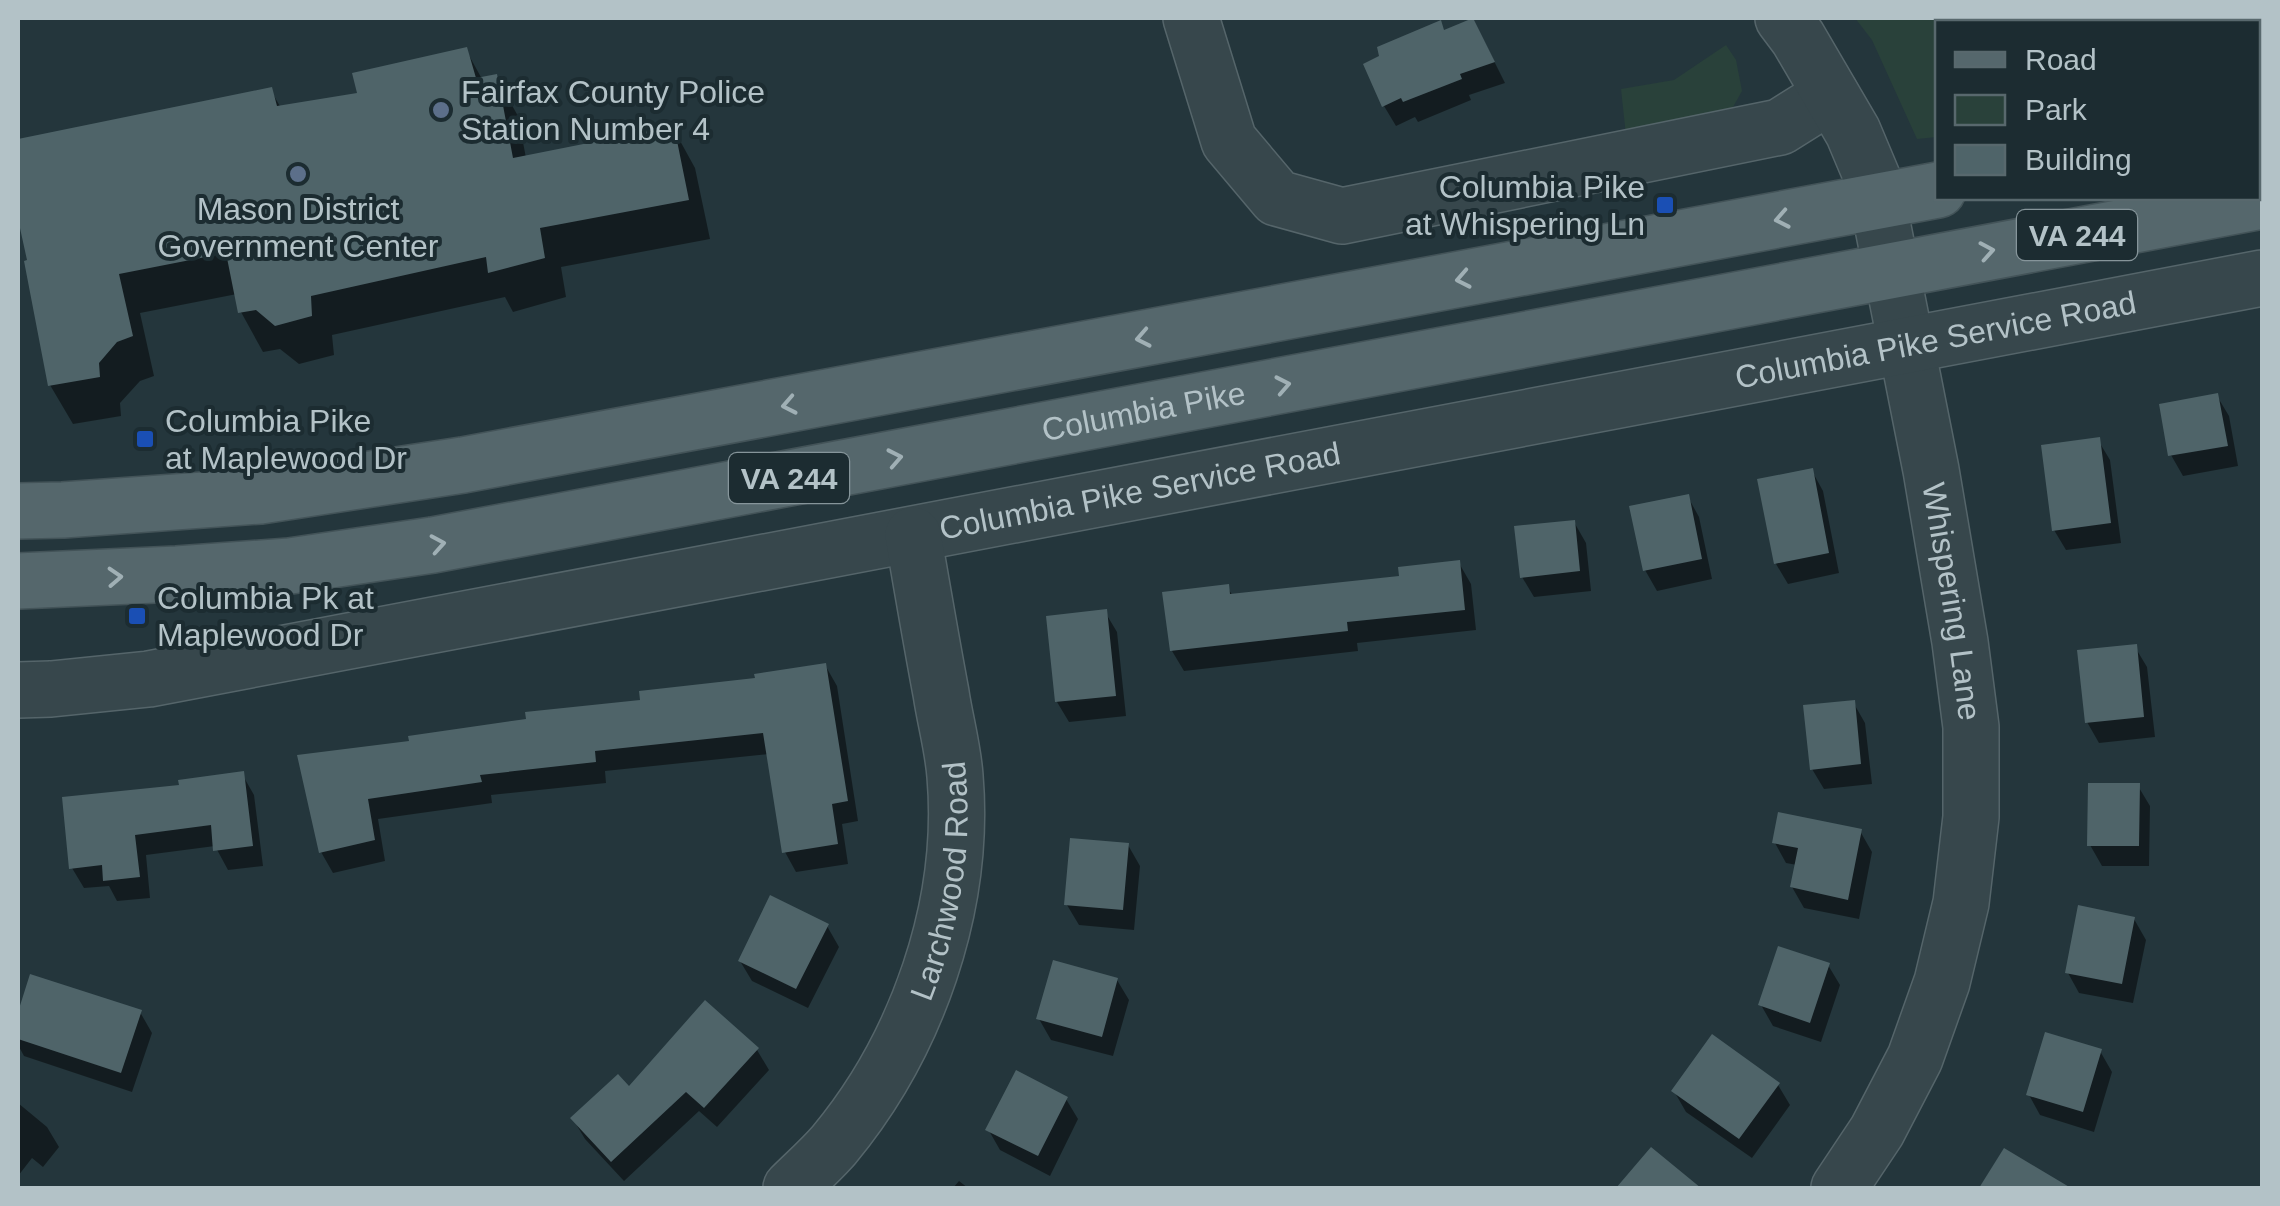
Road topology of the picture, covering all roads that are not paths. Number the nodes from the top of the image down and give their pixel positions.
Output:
1 (1191, 18) edge
2 (1783, 18) edge
3 (1831, 94) junction
4 (1935, 191) edge
5 (1878, 201) junction
6 (2262, 201) edge
7 (1891, 269) junction
8 (2262, 278) edge
9 (1907, 346) junction
10 (18, 511) edge
11 (912, 534) junction
12 (18, 580) edge
13 (18, 690) edge
14 (791, 1188) edge
15 (1839, 1188) edge

1 - 3 street
2 - 3 street, Whispering Lane
3 - 5 street, Whispering Lane
4 - 5 main road, VA 244
5 - 7 street, Whispering Lane
5 -> 10 main road, VA 244
7 -> 6 main road, Columbia Pike / VA 244
7 - 9 street, Whispering Lane
12 -> 7 main road, Columbia Pike / VA 244
8 - 9 street, Columbia Pike Service Road
9 - 11 street, Columbia Pike Service Road
9 - 15 street, Whispering Lane
11 - 13 street, Columbia Pike Service Road
11 - 14 street, Larchwood Road

